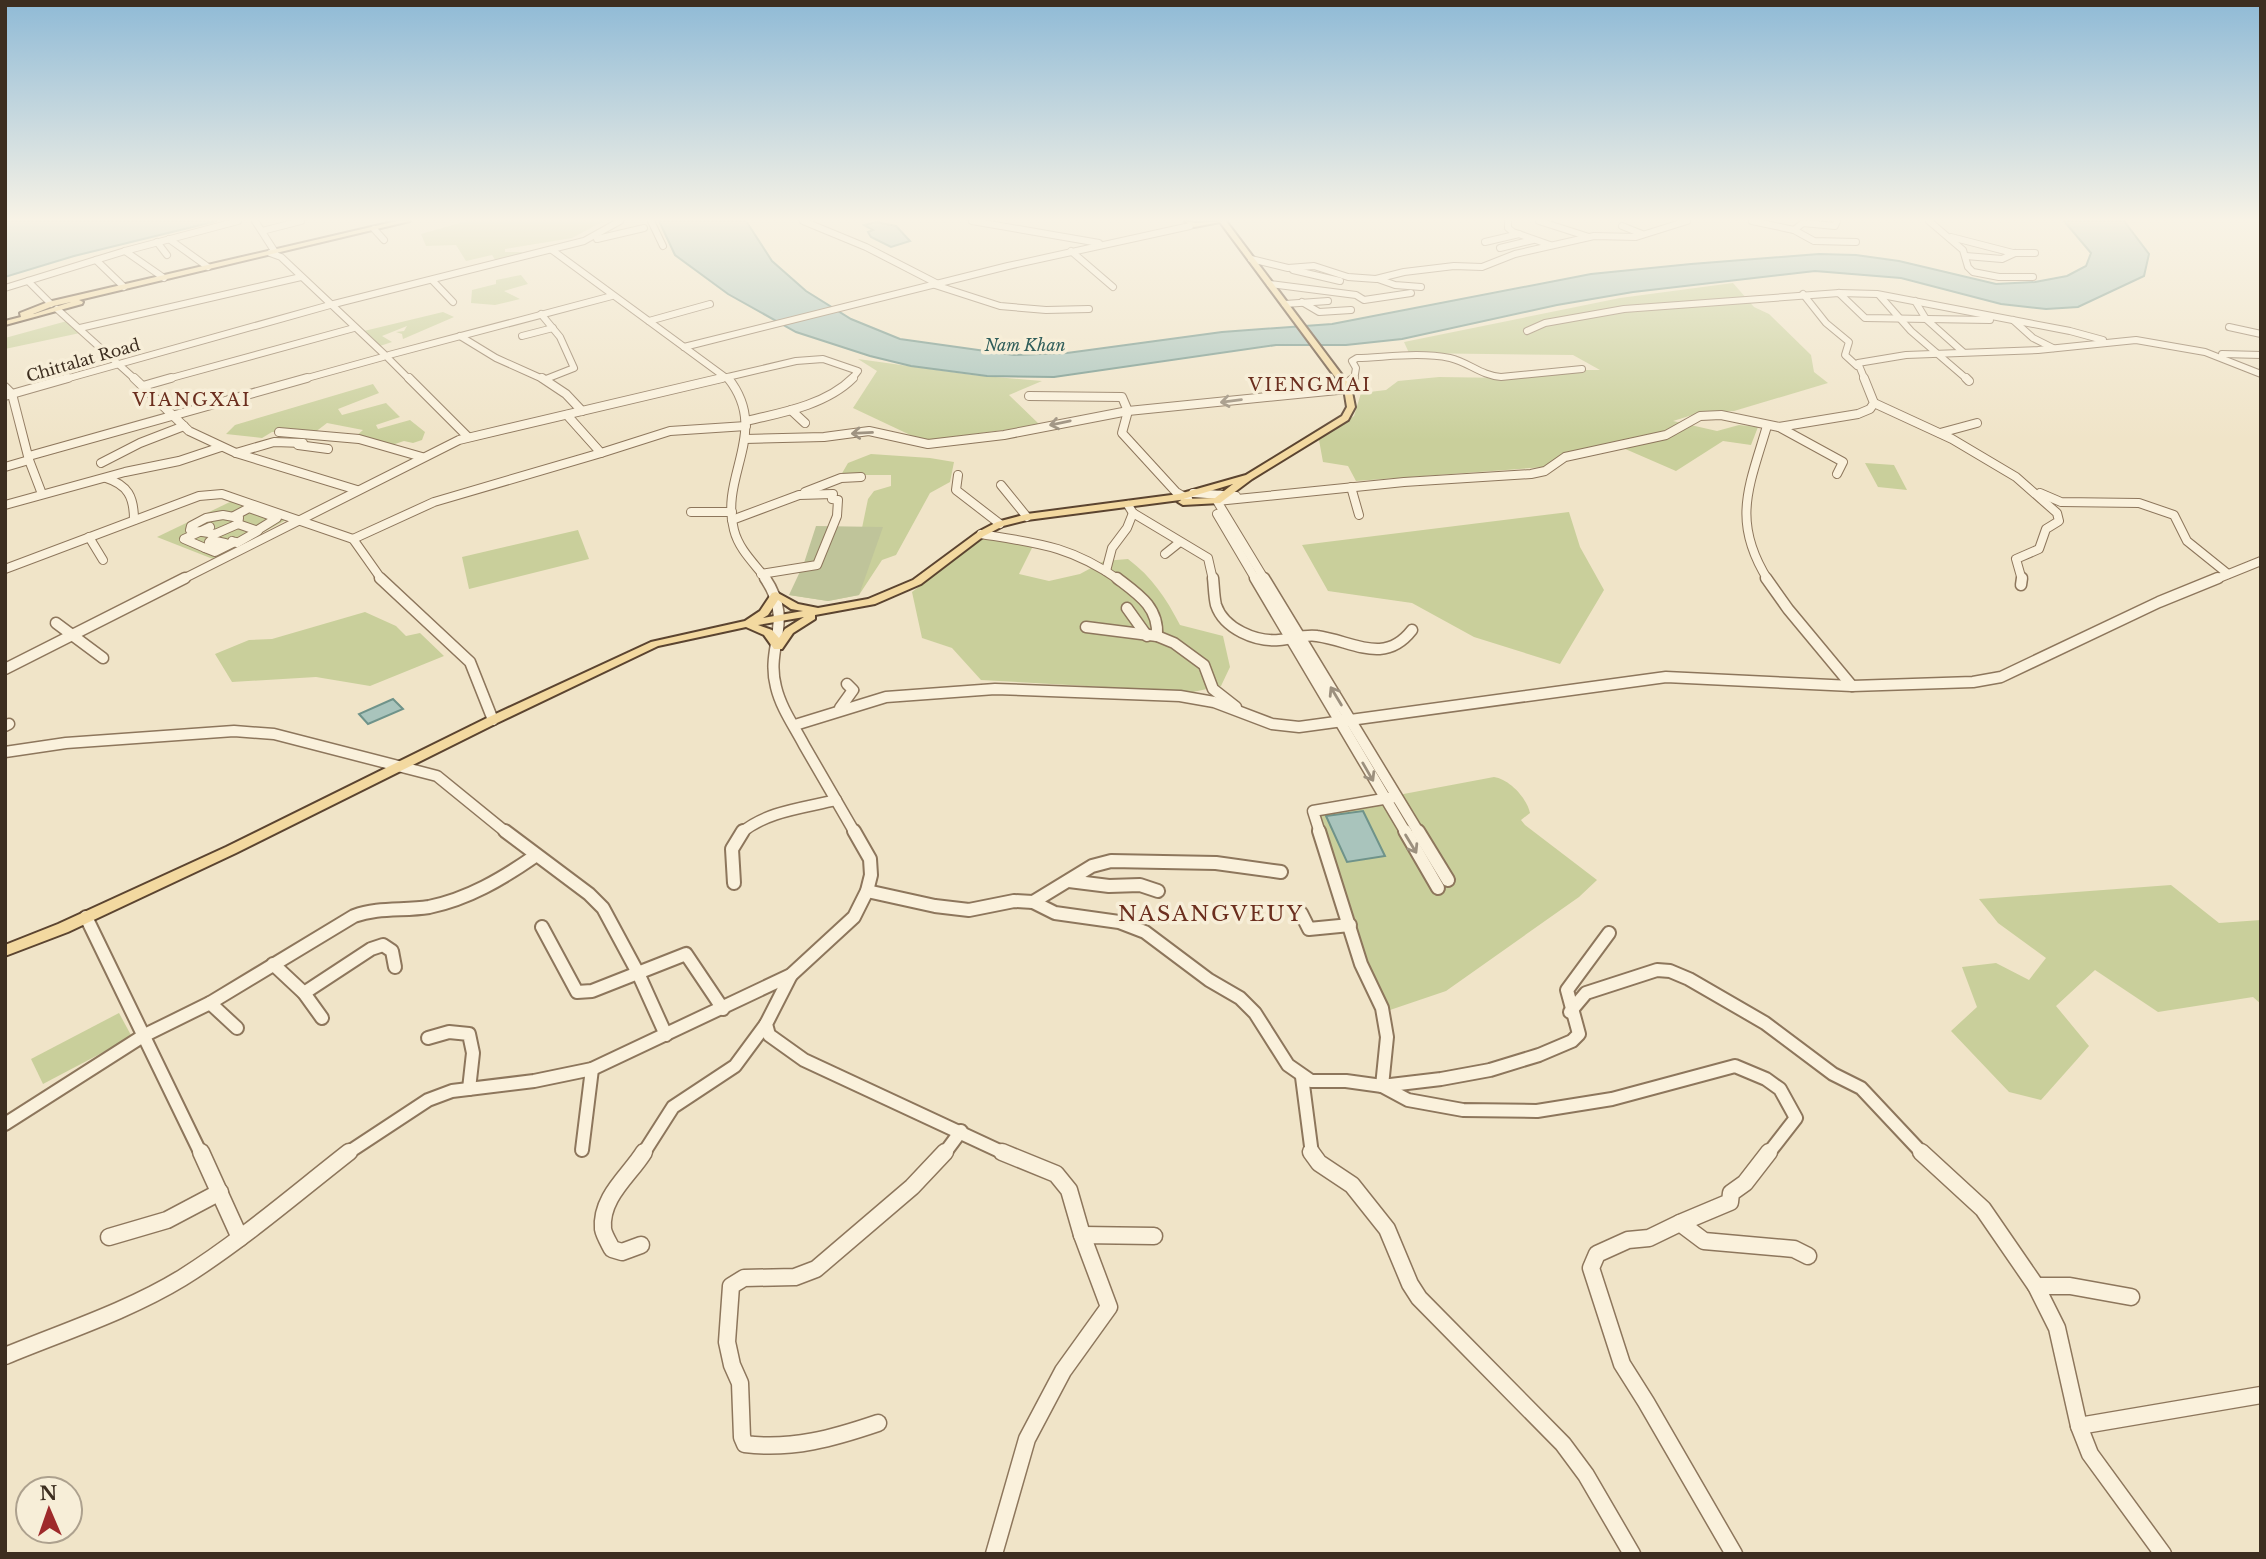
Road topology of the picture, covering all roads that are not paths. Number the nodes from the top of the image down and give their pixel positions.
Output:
1 (41, 294) edge
2 (95, 294) edge
3 (103, 294) edge
4 (228, 294) edge
5 (318, 294) edge
6 (376, 294) edge
7 (445, 294) edge
8 (597, 294) edge
9 (896, 294) edge
10 (964, 294) edge
11 (1277, 294) edge
12 (1346, 294) edge
13 (1406, 294) edge
14 (1803, 294) junction
15 (1812, 294) edge
16 (1840, 294) edge
17 (1849, 294) edge
18 (611, 295) joint
19 (1880, 296) junction
20 (68, 300) junction
21 (1328, 301) dead end
22 (1915, 301) junction
23 (453, 302) dead end
24 (584, 302) junction
25 (1302, 302) junction
26 (76, 303) junction
27 (623, 303) junction
28 (710, 304) dead end
29 (1285, 304) junction
30 (330, 305) junction
31 (54, 307) junction
32 (1089, 309) dead end
33 (1351, 310) dead end
34 (31, 314) joint
35 (541, 314) junction
36 (1898, 317) junction
37 (1926, 319) junction
38 (2010, 320) junction
39 (5, 321) edge
40 (649, 321) junction
41 (2229, 327) dead end
42 (80, 328) junction
43 (354, 328) junction
44 (552, 328) junction
45 (1527, 331) dead end
46 (2261, 334) edge
47 (460, 336) junction
48 (522, 336) dead end
49 (2106, 341) junction
50 (684, 347) junction
51 (2055, 348) junction
52 (1963, 352) junction
53 (2205, 352) junction
54 (1939, 353) junction
55 (2261, 355) edge
56 (386, 356) junction
57 (118, 364) junction
58 (1857, 366) junction
59 (1582, 369) dead end
60 (2261, 374) edge
61 (727, 377) junction
62 (546, 379) junction
63 (1969, 381) dead end
64 (143, 386) junction
65 (5, 387) edge
66 (1347, 387) junction
67 (8, 395) edge
68 (1029, 396) dead end
69 (242, 397) junction
70 (1874, 403) junction
71 (250, 407) dead end
72 (791, 410) junction
73 (582, 411) junction
74 (1128, 411) junction
75 (173, 415) junction
76 (567, 415) junction
77 (805, 422) dead end
78 (1977, 423) dead end
79 (746, 424) junction
80 (184, 426) junction
81 (1767, 426) junction
82 (1779, 427) junction
83 (279, 432) dead end
84 (1940, 433) junction
85 (316, 435) junction
86 (468, 437) junction
87 (745, 439) junction
88 (303, 443) junction
89 (221, 447) junction
90 (328, 449) dead end
91 (236, 453) junction
92 (601, 453) junction
93 (422, 457) junction
94 (29, 458) junction
95 (101, 463) dead end
96 (5, 467) edge
97 (1837, 474) dead end
98 (958, 475) dead end
99 (861, 477) dead end
100 (1249, 477) junction
101 (104, 478) junction
102 (1000, 485) dead end
103 (1351, 487) junction
104 (2029, 488) junction
105 (357, 491) junction
106 (42, 494) junction
107 (1177, 494) junction
108 (1226, 494) junction
109 (799, 495) junction
110 (1249, 498) junction
111 (1208, 499) junction
112 (1146, 503) junction
113 (5, 505) edge
114 (1131, 509) junction
115 (691, 512) dead end
116 (1359, 515) dead end
117 (732, 516) junction
118 (1027, 517) junction
119 (299, 519) junction
120 (134, 520) junction
121 (236, 520) junction
122 (1000, 524) junction
123 (257, 526) junction
124 (214, 530) junction
125 (981, 534) junction
126 (89, 537) junction
127 (248, 537) junction
128 (353, 539) junction
129 (258, 541) junction
130 (235, 542) junction
131 (1180, 542) junction
132 (1165, 554) dead end
133 (103, 560) dead end
134 (2261, 561) edge
135 (6, 566) edge
136 (1106, 571) junction
137 (761, 574) junction
138 (2228, 574) junction
139 (2021, 585) dead end
140 (776, 595) junction
141 (1127, 608) dead end
142 (834, 609) junction
143 (782, 619) junction
144 (56, 624) dead end
145 (730, 627) junction
146 (1086, 627) dead end
147 (1412, 630) dead end
148 (71, 636) junction
149 (1152, 636) junction
150 (1295, 638) junction
151 (778, 647) junction
152 (103, 658) dead end
153 (5, 669) edge
154 (847, 684) dead end
155 (1852, 686) junction
156 (840, 708) junction
157 (1238, 711) junction
158 (493, 720) junction
159 (1350, 721) junction
160 (1339, 723) junction
161 (795, 725) junction
162 (1317, 725) junction
163 (1330, 732) dead end
164 (5, 752) edge
165 (402, 766) junction
166 (1390, 798) junction
167 (836, 800) junction
168 (535, 856) junction
169 (1281, 872) dead end
170 (1448, 880) dead end
171 (1066, 881) junction
172 (734, 883) dead end
173 (1438, 888) dead end
174 (867, 891) junction
175 (1158, 891) dead end
176 (1033, 902) junction
177 (1301, 912) dead end
178 (86, 917) junction
179 (1350, 925) junction
180 (542, 927) dead end
181 (1609, 933) dead end
182 (5, 951) edge
183 (273, 964) junction
184 (396, 967) dead end
185 (638, 973) junction
186 (791, 975) junction
187 (304, 993) junction
188 (210, 1003) junction
189 (723, 1009) junction
190 (1570, 1012) junction
191 (322, 1018) dead end
192 (766, 1024) junction
193 (237, 1028) dead end
194 (666, 1035) junction
195 (142, 1036) junction
196 (428, 1038) dead end
197 (592, 1069) junction
198 (1302, 1077) junction
199 (1382, 1086) junction
200 (469, 1089) junction
201 (5, 1124) edge
202 (961, 1131) junction
203 (582, 1150) dead end
204 (220, 1192) junction
205 (1679, 1223) junction
206 (1082, 1235) junction
207 (1154, 1236) dead end
208 (108, 1237) dead end
209 (240, 1238) junction
210 (641, 1245) dead end
211 (1808, 1256) dead end
212 (2036, 1286) junction
213 (2131, 1297) dead end
214 (5, 1356) edge
215 (2261, 1395) edge
216 (878, 1423) dead end
217 (2079, 1426) junction
218 (994, 1554) edge
219 (1632, 1554) edge
220 (1734, 1554) edge
221 (2163, 1554) edge

1 - 31 street
2 - 20 main road
3 - 26 main road
4 - 42 street
5 - 30 street
6 - 30 street, Chittalat Road
7 - 23 street
8 - 24 street
9 - 50 street
10 - 32 street
11 - 29 main road
12 - 13 street
14 - 15 street
14 - 45 street
14 - 58 street
16 - 36 street
17 - 19 street
18 - 24 street
18 - 27 street
19 - 22 street
19 - 36 street
20 - 26 main road
20 - 31 main road
21 - 25 street
22 - 37 street
22 - 38 street
24 - 27 street
24 - 35 street
25 - 29 street
25 - 33 street
26 - 31 main road
27 - 40 street
28 - 40 street
29 - 66 main road
30 - 43 street
30 - 57 street, Chittalat Road
31 - 34 main road
31 - 42 street
34 - 39 main road
35 - 44 street
35 - 47 street
36 - 37 street
36 - 54 street
37 - 38 street
37 - 52 street
38 - 49 street
38 - 51 street
40 - 50 street
41 - 46 street
42 - 57 street
43 - 56 street
43 - 64 street
44 - 48 street
44 - 62 street
47 - 56 street
47 - 62 street
49 - 51 street
49 - 53 street
50 - 61 street
51 - 52 street
52 - 54 street
53 - 55 street
53 - 60 street
54 - 58 street
54 - 63 street
56 - 69 street
56 - 86 street
57 - 64 street
57 - 67 street, Chittalat Road
58 - 70 street
59 - 66 street
61 - 72 street
61 - 73 street
61 - 79 street
62 - 73 street
64 - 75 street
65 - 67 street
66 -> 74 street
66 - 100 main road
67 - 94 street
68 - 74 street
69 - 71 street
69 - 75 street
70 - 82 street
70 - 84 street
72 - 77 street
72 - 79 street
73 - 76 street
74 -> 87 street
74 - 107 street
75 - 80 street
75 - 94 street
76 - 86 street
76 - 92 street
78 - 84 street
79 - 87 street
79 - 92 street
80 - 89 street
80 - 95 street
81 - 82 street
81 - 103 street
81 - 155 street
82 - 97 street
83 - 85 street
84 - 104 street
85 - 88 street
85 - 93 street
86 - 93 street
87 - 117 street
88 - 90 street
88 - 91 street
89 - 91 street
89 - 101 street
91 - 105 street
92 - 128 street
93 - 105 street
94 - 96 street
94 - 106 street
98 - 122 street
99 - 109 street
100 - 108 main road
100 - 111 main road
101 - 106 street
101 - 120 street
102 - 118 street
103 - 110 street
103 - 116 street
104 - 138 street
104 - 139 street
105 - 119 street
106 - 113 street
107 - 111 main road
107 - 112 main road
108 - 110 street
108 - 111 main road
108 - 111 street
109 - 117 street
109 - 137 street
110 - 111 street
111 - 112 main road
111 - 150 street
112 - 114 main road
114 - 118 main road
114 - 131 street
114 - 136 street
115 - 117 street
117 - 137 street
118 - 122 main road
119 - 120 street
119 - 128 street
119 - 129 street
120 - 126 street
121 - 123 street
121 - 123 street
121 - 124 street
121 - 124 street
122 - 125 main road
123 - 127 street
124 - 124 street
124 - 130 street
124 - 130 street
125 - 136 street
125 - 142 main road
126 - 133 street
126 - 135 street
127 - 129 street
127 - 130 street
128 - 158 street
129 - 148 street
131 - 132 street
131 - 150 street
134 - 138 street
136 - 149 street
137 - 140 street
138 - 155 street
140 - 142 main road
140 - 143 street
140 - 145 main road
141 - 149 street
142 - 143 main road
142 - 151 main road
143 - 145 main road
143 - 151 street
144 - 148 street
145 - 151 main road
145 - 158 main road
146 - 149 street
147 - 150 street
148 - 152 street
148 - 153 street
149 - 157 street
159 -> 150 street
150 - 160 street
151 - 161 street
154 - 156 street
155 - 159 street
156 - 157 street
156 - 161 street
157 - 162 street
158 - 165 main road
159 - 160 street
159 - 166 street
160 - 162 street
160 -> 166 street
161 - 167 street
162 - 163 street
164 - 165 street
165 - 168 street
165 - 178 main road
166 - 170 street
166 -> 173 street
166 - 179 street
167 - 172 street
167 - 174 street
168 - 183 street
168 - 185 street
169 - 171 street
171 - 175 street
171 - 176 street
174 - 176 street
174 - 186 street
176 - 198 street
177 - 179 street
178 - 182 main road
178 - 195 street
179 - 199 street
180 - 185 street
181 - 190 street
183 - 187 street
183 - 188 street
184 - 187 street
185 - 189 street
185 - 194 street
186 - 189 street
186 - 192 street
187 - 191 street
188 - 193 street
188 - 195 street
189 - 194 street
190 - 199 street
190 - 212 street
192 - 202 street
192 - 210 street
194 - 197 street
195 - 201 street
195 - 204 street
196 - 200 street
197 - 200 street
197 - 203 street
198 - 199 street
198 - 219 street
199 - 205 street
200 - 209 street
202 - 206 street
202 - 216 street
204 - 208 street
204 - 209 street
205 - 211 street
205 - 220 street
206 - 207 street
206 - 218 street
209 - 214 street
212 - 213 street
212 - 217 street
215 - 217 street
217 - 221 street

